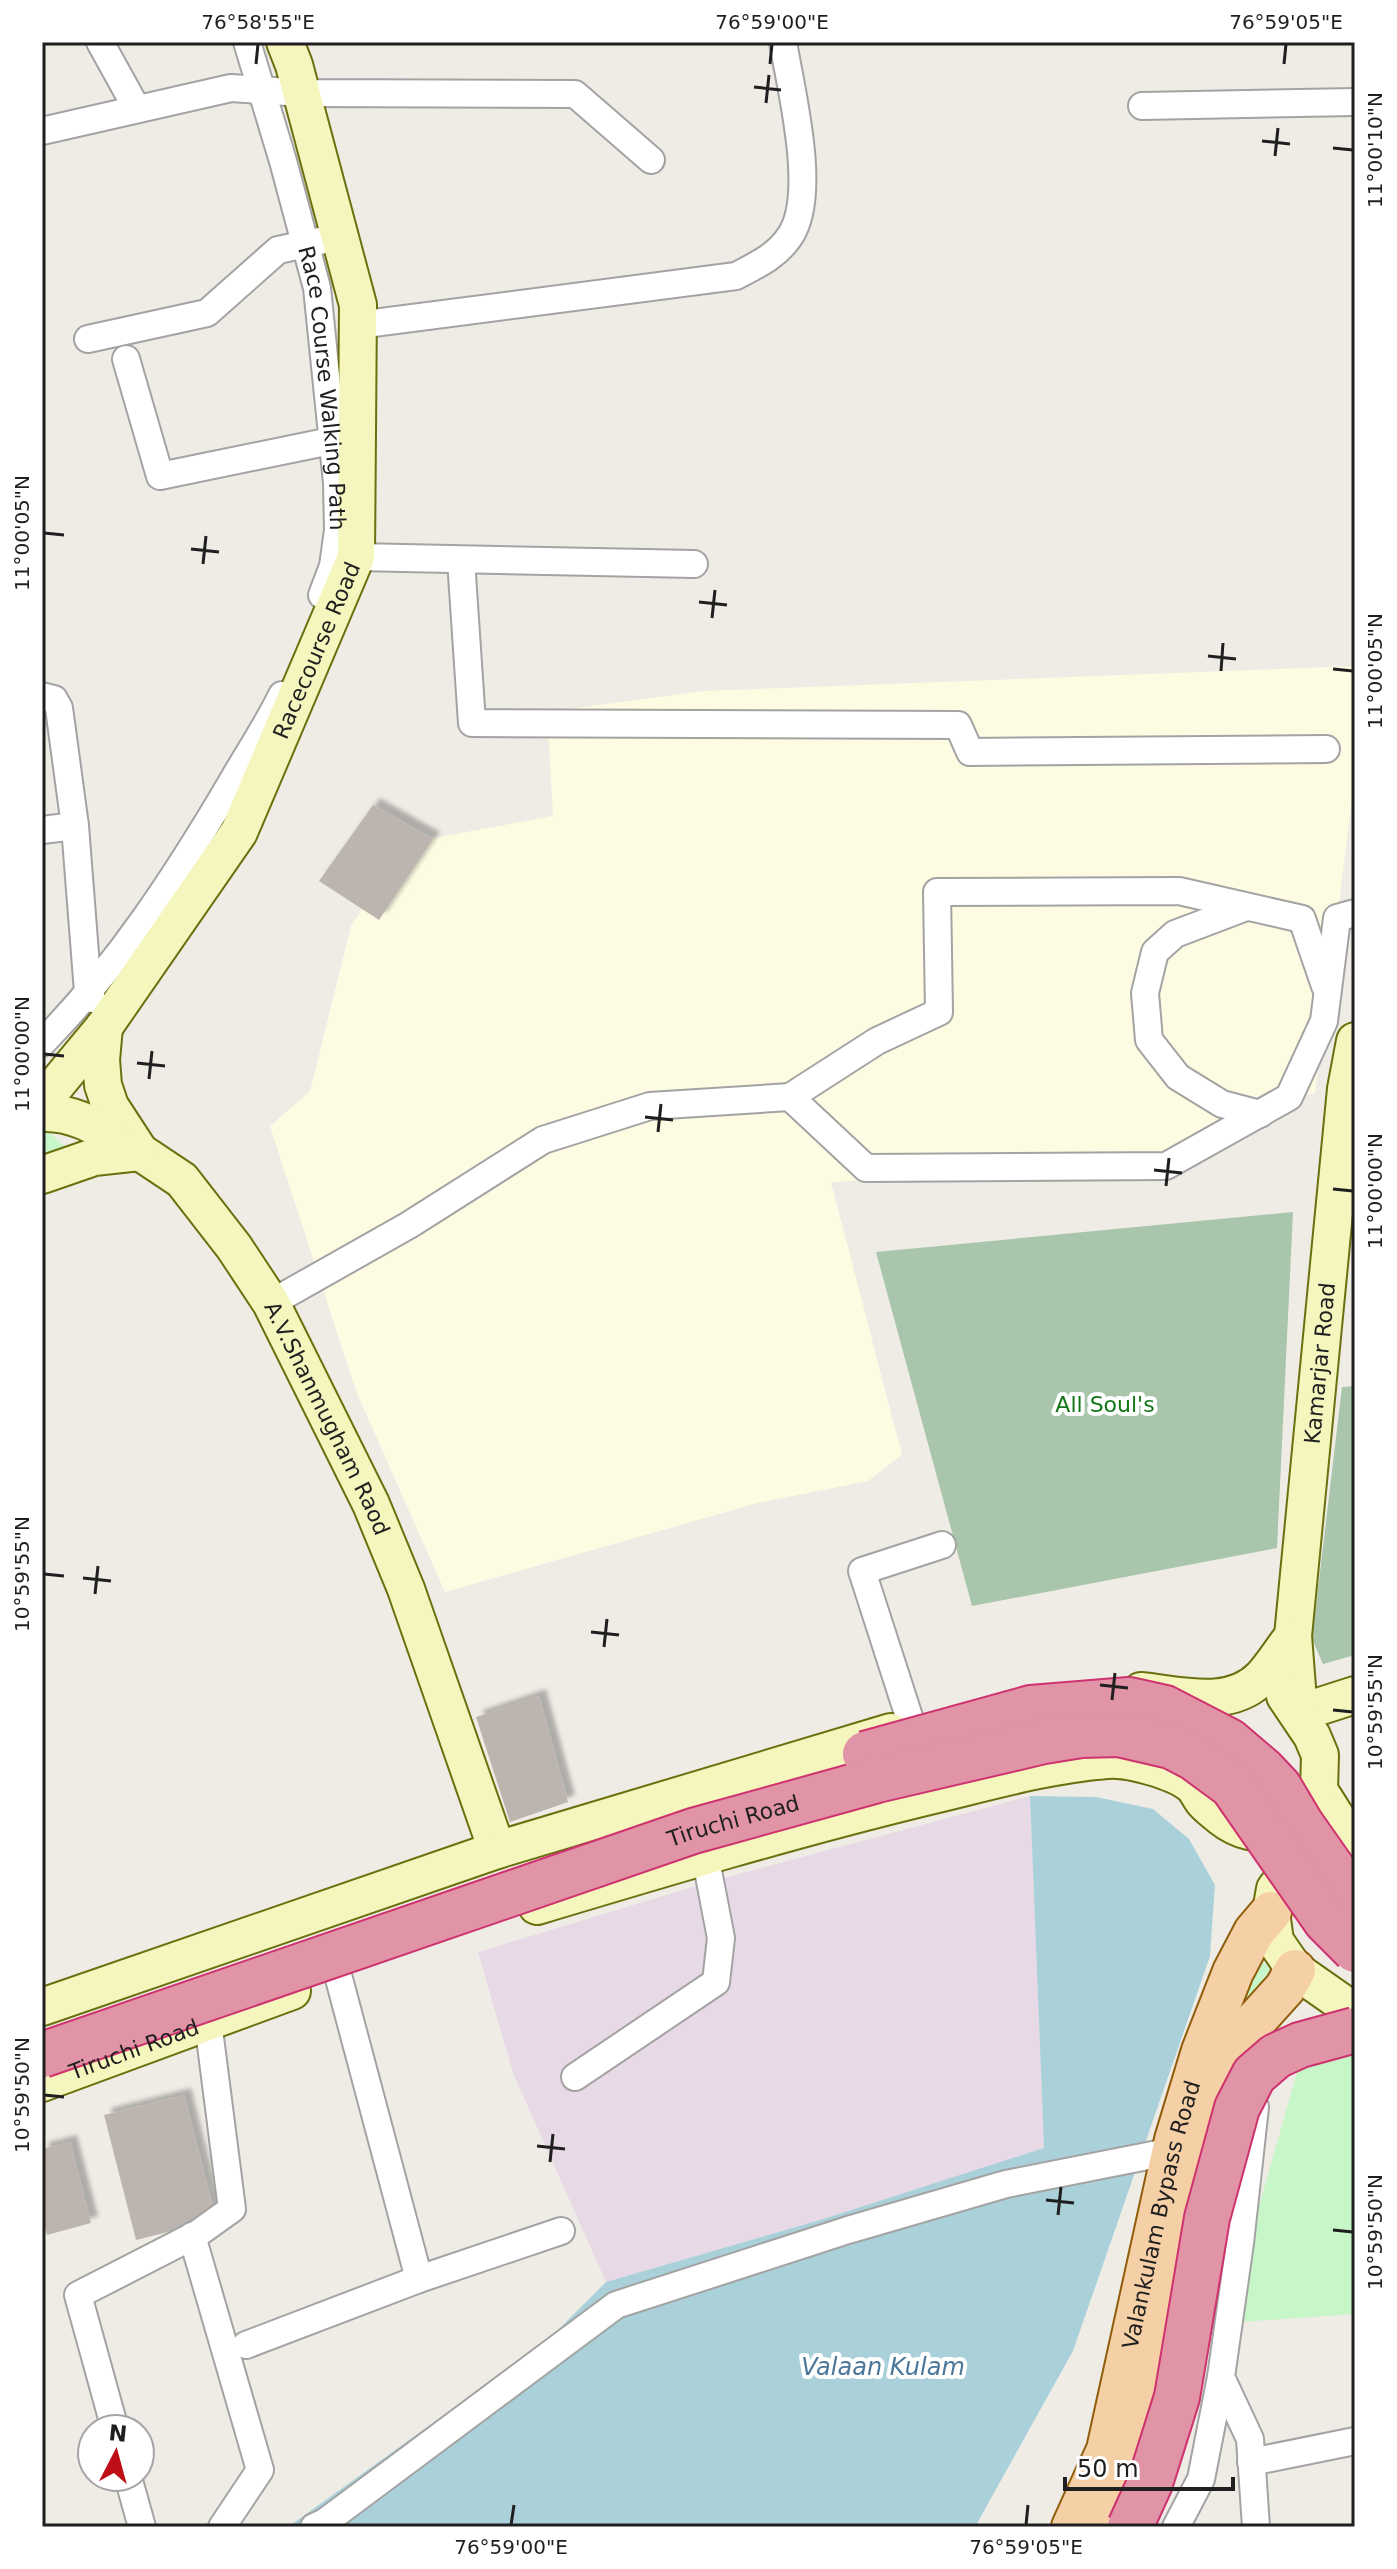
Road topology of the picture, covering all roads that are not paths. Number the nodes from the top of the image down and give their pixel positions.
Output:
1 (100, 42) edge
2 (247, 42) edge
3 (285, 42) edge
4 (783, 42) edge
5 (262, 90) junction
6 (302, 93) junction
7 (1355, 102) edge
8 (1142, 106) dead end
9 (137, 109) junction
10 (42, 131) edge
11 (651, 160) dead end
12 (322, 241) junction
13 (358, 325) junction
14 (88, 339) dead end
15 (126, 359) dead end
16 (345, 438) junction
17 (356, 557) junction
18 (461, 560) junction
19 (694, 564) dead end
20 (42, 696) edge
21 (1326, 749) dead end
22 (75, 826) junction
23 (42, 830) edge
24 (1246, 907) junction
25 (1355, 913) edge
26 (88, 992) junction
27 (1327, 992) junction
28 (104, 1027) junction
29 (1355, 1041) edge
30 (42, 1043) edge
31 (1350, 1077) edge
32 (790, 1097) junction
33 (42, 1102) edge
34 (42, 1113) edge
35 (1260, 1114) junction
36 (140, 1152) junction
37 (42, 1175) edge
38 (271, 1303) junction
39 (942, 1545) dead end
40 (1293, 1636) junction
41 (1236, 1693) junction
42 (1355, 1695) edge
43 (1299, 1713) junction
44 (912, 1726) junction
45 (1192, 1785) junction
46 (1319, 1790) junction
47 (1235, 1825) junction
48 (1355, 1847) edge
49 (497, 1850) junction
50 (705, 1855) junction
51 (1273, 1901) junction
52 (1355, 1901) edge
53 (1355, 1950) edge
54 (338, 1975) junction
55 (1290, 1979) junction
56 (42, 2007) edge
57 (1349, 2008) edge
58 (208, 2022) junction
59 (42, 2026) edge
60 (42, 2055) edge
61 (575, 2077) dead end
62 (42, 2083) edge
63 (1173, 2151) junction
64 (561, 2231) dead end
65 (192, 2236) junction
66 (419, 2279) junction
67 (246, 2345) dead end
68 (1221, 2377) junction
69 (111, 2413) edge
70 (1355, 2441) edge
71 (1251, 2462) junction
72 (132, 2493) edge
73 (142, 2527) edge
74 (222, 2527) edge
75 (314, 2527) edge
76 (1072, 2527) edge
77 (1104, 2527) edge
78 (1130, 2527) edge
79 (1176, 2527) edge
80 (1256, 2527) edge

1 - 9 street
2 - 5 street, Race Course Walking Path
3 - 6 street, Racecourse Road
4 - 13 street
5 - 6 street
5 - 9 street
5 - 12 street, Race Course Walking Path
6 - 11 street
6 - 12 street, Racecourse Road
7 - 8 street
9 - 10 street
12 - 13 street, Racecourse Road
12 - 14 street
12 - 16 street, Race Course Walking Path
13 - 16 street, Racecourse Road
15 - 16 street
16 - 17 street, Racecourse Road
16 - 26 street, Race Course Walking Path
17 - 18 street
17 - 28 street, Racecourse Road
18 - 19 street
18 - 21 street
20 - 22 street
22 - 23 street
22 - 26 street
24 - 27 street
24 - 32 street
24 - 35 street
25 - 27 street
26 - 28 street
26 - 30 street, Race Course Walking Path
27 - 35 street
28 - 33 street, Racecourse Road
28 - 36 street, A.V.Shanmugham Raod
29 - 31 street, Kamarjar Road
31 - 40 street, Kamarjar Road
32 - 35 street
32 - 38 street
34 - 36 street
36 - 37 street
36 - 38 street, A.V.Shanmugham Raod
38 - 49 street, A.V.Shanmugham Raod
39 - 44 street
40 - 41 street
40 - 43 street, Kamarjar Road
41 - 43 street
41 - 44 street
41 - 45 street
42 - 43 street
43 - 46 street
44 - 49 street
45 - 47 street, Tiruchi Road
45 - 50 street, Tiruchi Road
46 - 47 street
46 - 48 street
47 - 51 street, Tiruchi Road
48 - 51 street
49 - 56 street
50 - 54 street, Tiruchi Road
50 - 61 street
51 - 55 street, Tiruchi Road
51 - 63 main road, Valankulam Bypass Road
52 - 59 highway, Tiruchi Road, bridge
53 - 60 highway, Tiruchi Road, bridge
54 - 58 street, Tiruchi Road
54 - 66 street
55 - 57 street
55 - 68 street
55 - 77 main road, Valankulam Bypass Road
57 - 78 highway, bridge
58 - 62 street, Tiruchi Road
58 - 65 street
63 - 75 street
63 - 76 main road, Valankulam Bypass Road
64 - 66 street
65 - 69 street
65 - 74 street
66 - 67 street
68 - 71 street
68 - 79 street
70 - 71 street
71 - 80 street
72 - 73 street

